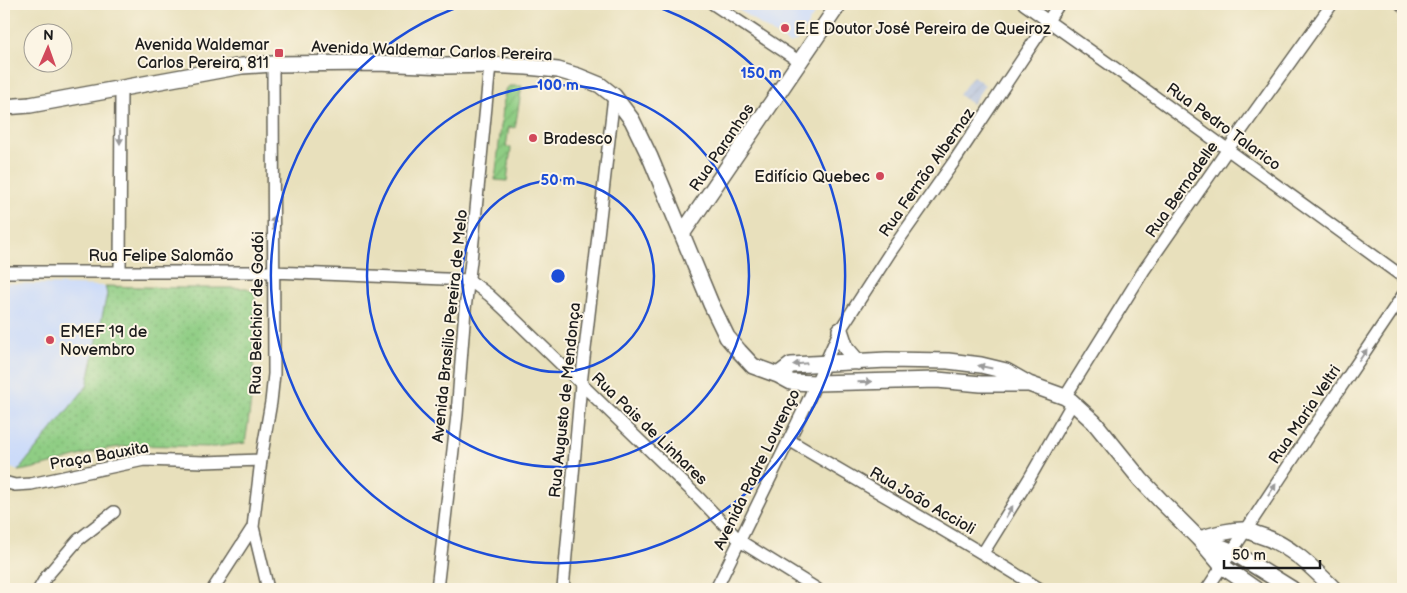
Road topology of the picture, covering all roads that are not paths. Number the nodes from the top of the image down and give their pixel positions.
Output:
1 (712, 4) edge
2 (839, 4) edge
3 (1024, 4) edge
4 (1059, 4) edge
5 (1332, 4) edge
6 (1048, 21) junction
7 (800, 62) junction
8 (273, 64) junction
9 (490, 66) junction
10 (121, 88) junction
11 (614, 96) junction
12 (4, 107) edge
13 (1228, 149) junction
14 (682, 234) junction
15 (120, 271) junction
16 (4, 272) edge
17 (273, 272) junction
18 (1403, 277) edge
19 (469, 280) junction
20 (1403, 296) edge
21 (840, 330) junction
22 (858, 362) junction
23 (824, 363) junction
24 (778, 375) junction
25 (816, 383) junction
26 (581, 384) junction
27 (1030, 384) junction
28 (1069, 400) junction
29 (789, 440) junction
30 (261, 460) junction
31 (4, 482) edge
32 (114, 512) dead end
33 (254, 527) junction
34 (1245, 530) junction
35 (1199, 539) junction
36 (740, 541) junction
37 (1231, 551) junction
38 (983, 553) junction
39 (1222, 566) junction
40 (38, 589) edge
41 (213, 589) edge
42 (268, 589) edge
43 (438, 589) edge
44 (563, 589) edge
45 (716, 589) edge
46 (817, 589) edge
47 (1040, 589) edge
48 (1207, 589) edge
49 (1255, 589) edge
50 (1292, 589) edge
51 (1334, 589) edge

1 - 7 street
2 - 7 street, Rua Paranhos
3 - 6 street, Rua Pedro Talarico
4 - 6 street, Rua Fernão Albernaz
5 - 13 street, Rua Bernadelle
6 - 13 street, Rua Pedro Talarico
6 - 21 street, Rua Fernão Albernaz
7 - 14 street, Rua Paranhos
8 - 9 street, Avenida Waldemar Carlos Pereira
8 - 10 street, Avenida Waldemar Carlos Pereira
17 -> 8 street, Rua Belchior de Godói
9 - 11 street, Avenida Waldemar Carlos Pereira
9 - 19 street, Avenida Brasilio Pereira de Melo
10 - 12 street, Avenida Waldemar Carlos Pereira
10 -> 15 street
11 - 14 street, Avenida Waldemar Carlos Pereira
11 - 26 street, Rua Augusto de Mendonça
13 - 18 street, Rua Pedro Talarico
13 - 28 street, Rua Bernadelle
14 - 24 street, Avenida Waldemar Carlos Pereira
15 - 16 street, Rua Felipe Salomão
15 - 17 street, Rua Felipe Salomão
17 - 19 street, Rua Felipe Salomão
17 - 30 street, Rua Belchior de Godói
19 - 26 street, Rua Pais de Linhares
19 - 43 street, Avenida Brasilio Pereira de Melo
34 -> 20 street, Rua Maria Veltri
21 - 22 street
21 - 23 street, Rua Fernão Albernaz
22 - 23 street, Avenida Waldemar Carlos Pereira
27 -> 22 street, Avenida Waldemar Carlos Pereira
23 -> 24 street, Avenida Waldemar Carlos Pereira
23 - 25 street, Avenida Padre Lourenço
24 - 25 street, Avenida Waldemar Carlos Pereira
25 -> 27 street, Avenida Waldemar Carlos Pereira
25 - 29 street, Avenida Padre Lourenço
26 - 36 street, Rua Pais de Linhares
26 - 44 street, Rua Augusto de Mendonça
27 - 28 street, Avenida Waldemar Carlos Pereira
28 - 35 street, Avenida Waldemar Carlos Pereira
38 -> 28 street, Rua Bernadelle
29 - 36 street, Avenida Padre Lourenço
29 - 38 street, Rua João Accioli
30 - 31 street, Praça Bauxita
30 - 33 street, Rua Belchior de Godói
32 - 40 street
33 - 41 street
33 - 42 street, Rua Belchior de Godói
34 - 35 street
34 - 37 street, Rua Maria Veltri
34 - 51 street
35 - 37 street, Avenida Waldemar Carlos Pereira
35 - 39 street, Avenida Waldemar Carlos Pereira
36 - 45 street, Avenida Padre Lourenço
36 - 46 street, Rua Pais de Linhares
37 - 39 street, Rua Maria Veltri
37 - 50 street, Avenida Waldemar Carlos Pereira
38 - 47 street, Rua João Accioli
39 - 48 street, Rua Maria Veltri
39 - 49 street, Avenida Waldemar Carlos Pereira

